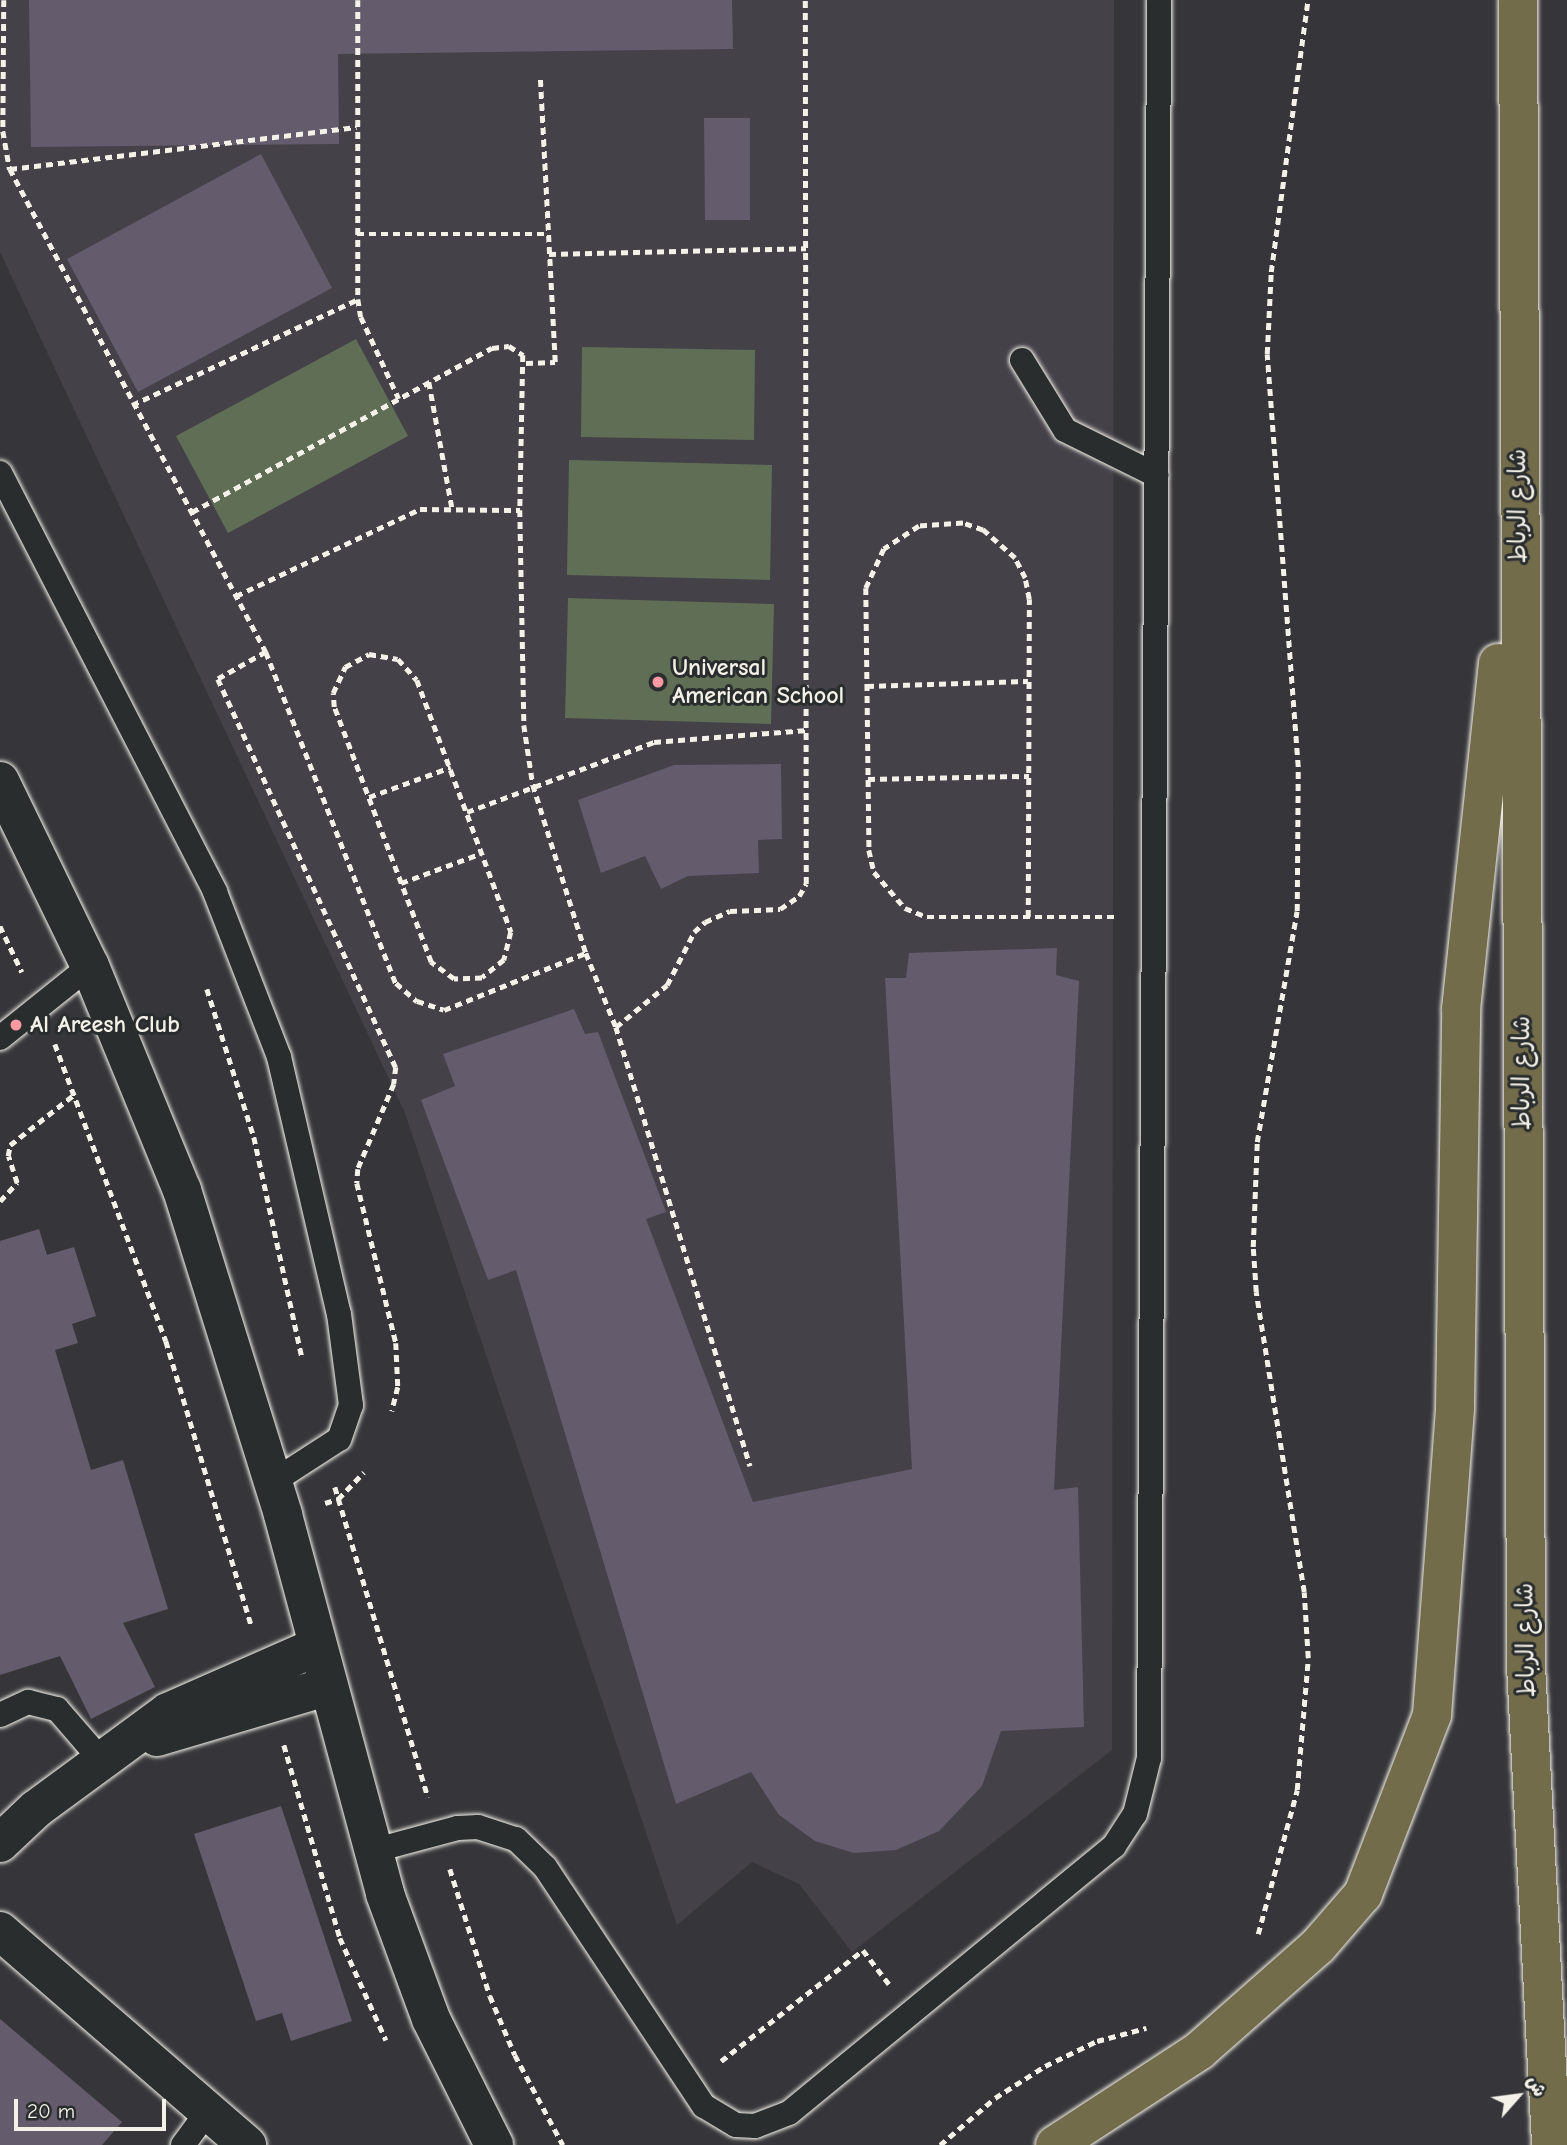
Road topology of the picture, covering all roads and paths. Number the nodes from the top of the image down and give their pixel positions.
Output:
1 (4, 0) edge
2 (358, 0) edge
3 (805, 0) edge
4 (1159, 0) edge
5 (1308, 0) edge
6 (1518, 0) edge
7 (540, 76) dead end
8 (356, 127) junction
9 (10, 169) junction
10 (357, 234) junction
11 (548, 234) junction
12 (806, 248) junction
13 (549, 254) junction
14 (358, 299) junction
15 (1022, 360) dead end
16 (526, 363) junction
17 (429, 382) junction
18 (399, 399) junction
19 (132, 405) junction
20 (0, 473) edge
21 (1156, 475) junction
22 (1518, 487) junction
23 (452, 507) junction
24 (520, 510) junction
25 (192, 512) junction
26 (236, 596) junction
27 (1028, 681) junction
28 (867, 686) junction
29 (808, 730) junction
30 (451, 767) junction
31 (1029, 776) junction
32 (868, 779) junction
33 (0, 781) edge
34 (534, 785) junction
35 (369, 797) junction
36 (467, 811) junction
37 (482, 853) junction
38 (401, 883) junction
39 (1028, 917) junction
40 (1154, 917) junction
41 (0, 926) edge
42 (586, 953) junction
43 (90, 966) junction
44 (206, 986) dead end
45 (39, 1008) junction
46 (615, 1027) junction
47 (0, 1037) edge
48 (76, 1093) junction
49 (0, 1201) edge
50 (303, 1362) dead end
51 (324, 1452) junction
52 (750, 1466) dead end
53 (271, 1483) junction
54 (316, 1647) junction
55 (268, 1686) junction
56 (326, 1687) junction
57 (0, 1715) edge
58 (102, 1761) junction
59 (2, 1831) edge
60 (438, 1833) junction
61 (372, 1851) junction
62 (0, 1931) edge
63 (1255, 1944) dead end
64 (911, 2012) junction
65 (1154, 2026) dead end
66 (393, 2053) dead end
67 (690, 2086) junction
68 (208, 2111) junction
69 (183, 2145) edge
70 (247, 2145) edge
71 (494, 2145) edge
72 (563, 2145) edge
73 (940, 2145) edge
74 (1055, 2145) edge
75 (1551, 2145) edge

1 - 9 path
2 - 8 path
3 - 12 path
4 - 21 lane
5 - 63 path
6 - 22 highway, شارع الرباط
7 - 11 path
8 - 9 path
8 - 10 path
9 - 19 path
10 - 11 path
10 - 14 path
11 - 13 path
12 - 13 path
12 - 29 path
13 - 16 path
14 - 18 path
14 - 19 path
15 - 21 lane
16 - 17 path
16 - 24 path
17 - 18 path
17 - 23 path
18 - 25 path
19 - 25 path
20 - 51 lane
21 - 40 lane
22 - 74 highway
22 - 75 highway, شارع الرباط
23 - 24 path
23 - 26 path
24 - 34 path
25 - 26 path
26 - 42 path
27 - 28 path
27 - 28 path
27 - 31 path
28 - 32 path
29 - 34 path
29 - 46 path
30 - 35 path
30 - 35 path
30 - 36 path
31 - 32 path
31 - 39 path
32 - 39 path
33 - 43 street
34 - 36 path
34 - 42 path
35 - 38 path
36 - 37 path
37 - 38 path
37 - 38 path
39 - 40 path
40 - 64 lane
41 - 45 path
42 - 46 path
43 - 45 lane
43 - 53 street
44 - 50 path
45 - 47 lane
45 - 48 path
46 - 52 path
48 - 49 path
48 - 55 path
51 - 53 lane
51 - 60 path
53 - 54 street
54 - 55 street
54 - 56 street
55 - 56 street
55 - 58 street
55 - 66 path
56 - 61 street
57 - 58 lane
58 - 59 street
60 - 61 lane
60 - 67 lane
60 - 72 path
61 - 71 street
62 - 68 street
64 - 67 lane
64 - 67 path
65 - 73 path
68 - 69 lane
68 - 70 street

